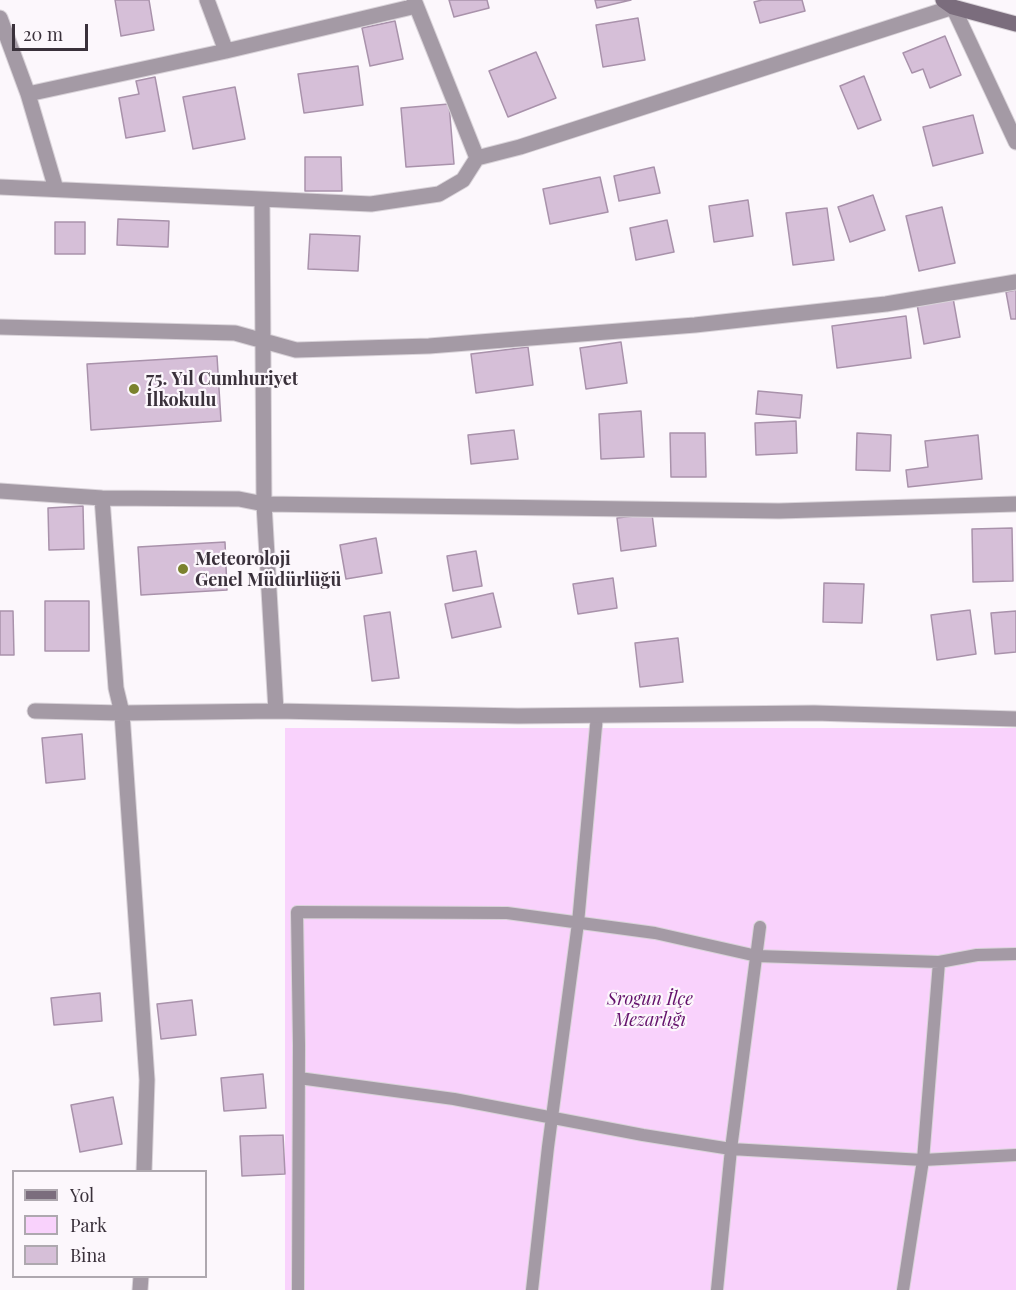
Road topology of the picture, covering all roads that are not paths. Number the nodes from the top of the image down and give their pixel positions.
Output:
1 (207, 0) edge
2 (415, 3) edge
3 (948, 4) edge
4 (0, 18) edge
5 (1016, 24) edge
6 (226, 51) junction
7 (28, 94) junction
8 (1016, 142) edge
9 (477, 158) junction
10 (0, 187) edge
11 (56, 189) junction
12 (262, 199) junction
13 (1016, 282) edge
14 (0, 327) edge
15 (263, 341) junction
16 (0, 492) edge
17 (102, 498) junction
18 (264, 504) junction
19 (1016, 504) edge
20 (34, 711) dead end
21 (276, 711) junction
22 (122, 713) junction
23 (597, 715) junction
24 (1016, 719) edge
25 (578, 923) junction
26 (760, 927) dead end
27 (1016, 954) edge
28 (757, 956) junction
29 (939, 962) junction
30 (299, 1078) junction
31 (552, 1117) junction
32 (731, 1149) junction
33 (1016, 1155) edge
34 (923, 1160) junction
35 (144, 1170) edge
36 (298, 1290) edge
37 (532, 1290) edge
38 (717, 1290) edge
39 (903, 1290) edge

1 - 6 street
2 - 6 street
2 - 9 street
3 - 5 street
3 - 8 street
3 - 9 street
4 - 7 street
6 - 7 street
7 - 11 street
9 - 12 street
10 - 11 street
11 - 12 street
12 - 15 street
13 - 15 street
14 - 15 street
15 - 18 street
16 - 17 street
17 - 18 street
17 - 22 street
18 - 19 street
18 - 21 street
20 - 22 street
21 - 22 street
21 - 23 street
22 - 35 street
23 - 24 street
23 - 25 lane
25 - 28 lane
25 - 30 lane
25 - 31 lane
26 - 28 lane
27 - 29 lane
28 - 29 lane
28 - 32 lane
29 - 34 lane
30 - 31 lane
30 - 36 lane
31 - 32 lane
31 - 37 lane
32 - 34 lane
32 - 38 lane
33 - 34 lane
34 - 39 lane

